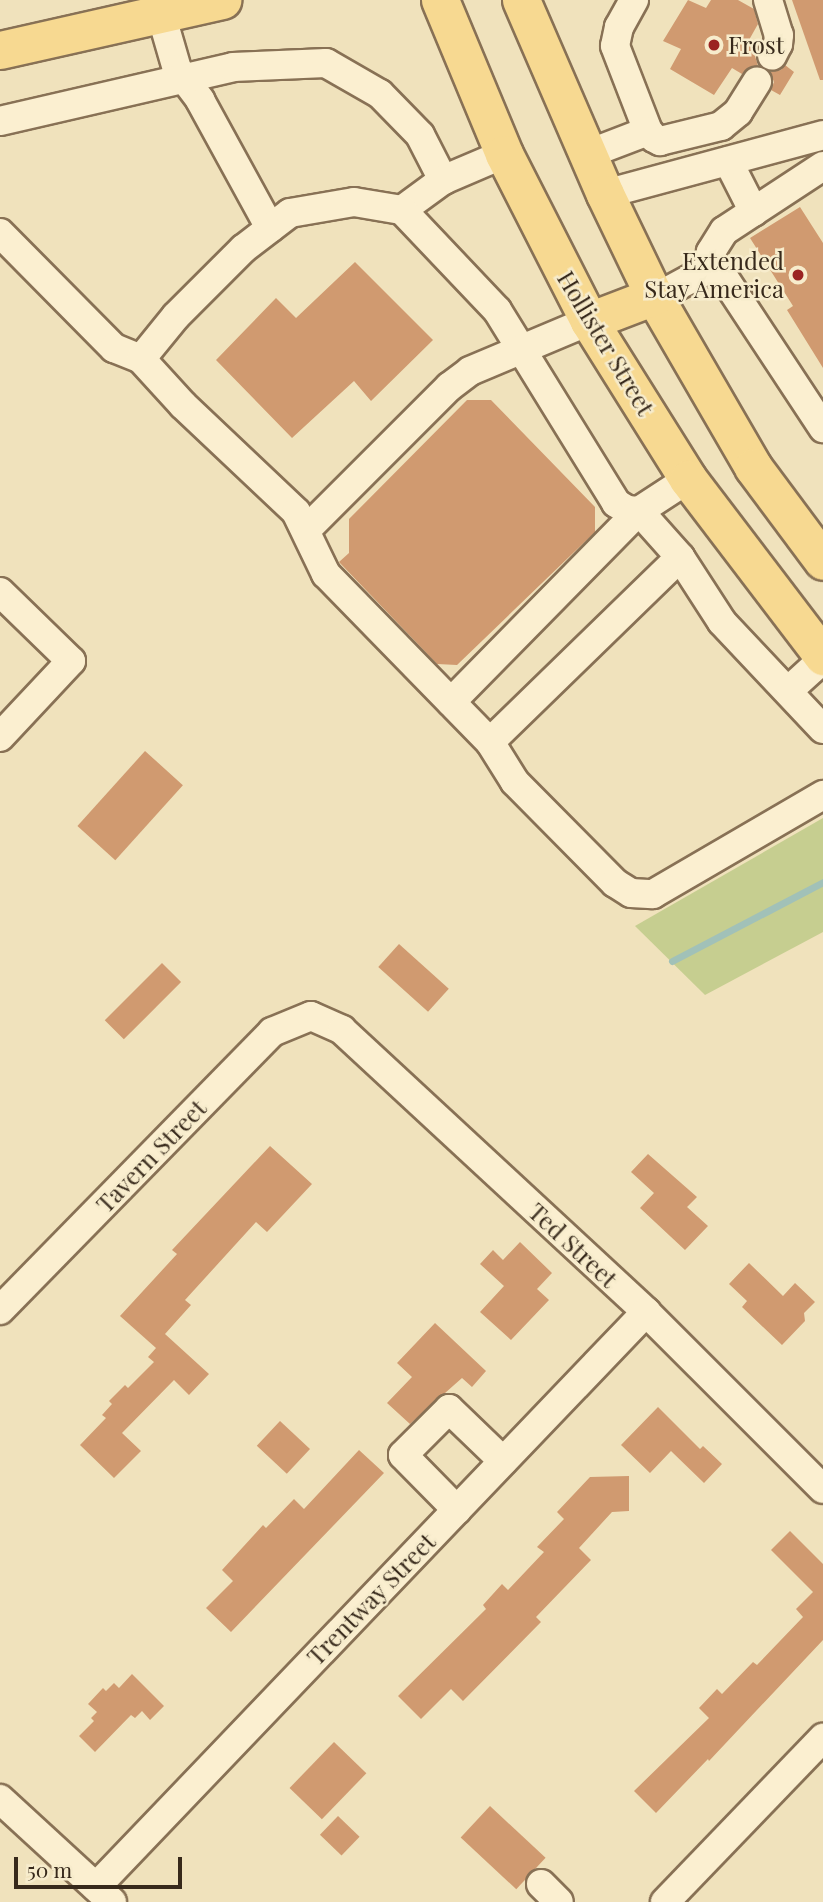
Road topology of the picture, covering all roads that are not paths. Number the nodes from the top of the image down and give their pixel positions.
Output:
1 (222, 0) edge
2 (440, 0) edge
3 (521, 0) edge
4 (635, 0) edge
5 (768, 0) edge
6 (160, 14) junction
7 (0, 50) edge
8 (772, 56) dead end
9 (183, 79) junction
10 (757, 82) dead end
11 (0, 121) edge
12 (648, 131) junction
13 (823, 135) edge
14 (503, 154) junction
15 (588, 154) junction
16 (728, 161) junction
17 (823, 166) edge
18 (443, 180) junction
19 (605, 194) junction
20 (402, 210) junction
21 (754, 212) junction
22 (270, 228) junction
23 (0, 233) edge
24 (716, 265) junction
25 (655, 297) junction
26 (590, 321) junction
27 (522, 351) junction
28 (141, 359) junction
29 (823, 428) edge
30 (688, 479) junction
31 (639, 511) junction
32 (307, 530) junction
33 (680, 557) junction
34 (823, 561) edge
35 (0, 592) edge
36 (823, 657) edge
37 (788, 691) junction
38 (451, 702) junction
39 (823, 729) edge
40 (0, 737) edge
41 (490, 741) junction
42 (823, 795) edge
43 (311, 1016) joint
44 (0, 1310) edge
45 (646, 1312) junction
46 (503, 1461) junction
47 (823, 1489) edge
48 (457, 1510) junction
49 (823, 1738) edge
50 (0, 1799) edge
51 (104, 1894) edge
52 (665, 1902) edge

1 - 6 main road
2 - 14 main road, Hollister Street
3 - 15 main road
4 - 12 street
5 - 8 street
6 - 7 main road
6 - 9 street
9 - 11 street
9 - 18 street
9 - 22 street
10 - 12 street
12 - 15 street
13 - 16 street
14 - 18 street
14 - 26 main road, Hollister Street
15 - 19 main road
16 - 19 street
16 - 21 street
17 - 21 street
18 - 20 street
19 - 25 main road
20 - 22 street
20 - 27 street
21 - 24 street
22 - 28 street
23 - 28 street
24 - 25 street
24 - 29 street
25 - 26 main road
25 - 34 main road
26 - 27 street
26 - 30 main road, Hollister Street
27 - 31 street
27 - 32 street
28 - 32 street
30 - 31 street
30 - 36 main road, Hollister Street
31 - 33 street
31 - 38 street
32 - 38 street
33 - 37 street
33 - 41 street
35 - 40 street
36 - 37 street
37 - 39 street
38 - 41 street
41 - 42 street
43 - 44 street, Tavern Street
43 - 45 street, Ted Street
45 - 46 street, Trentway Street
45 - 47 street, Ted Street
46 - 48 street, Trentway Street
46 - 48 street
48 - 51 street, Trentway Street
49 - 52 street
50 - 51 street

